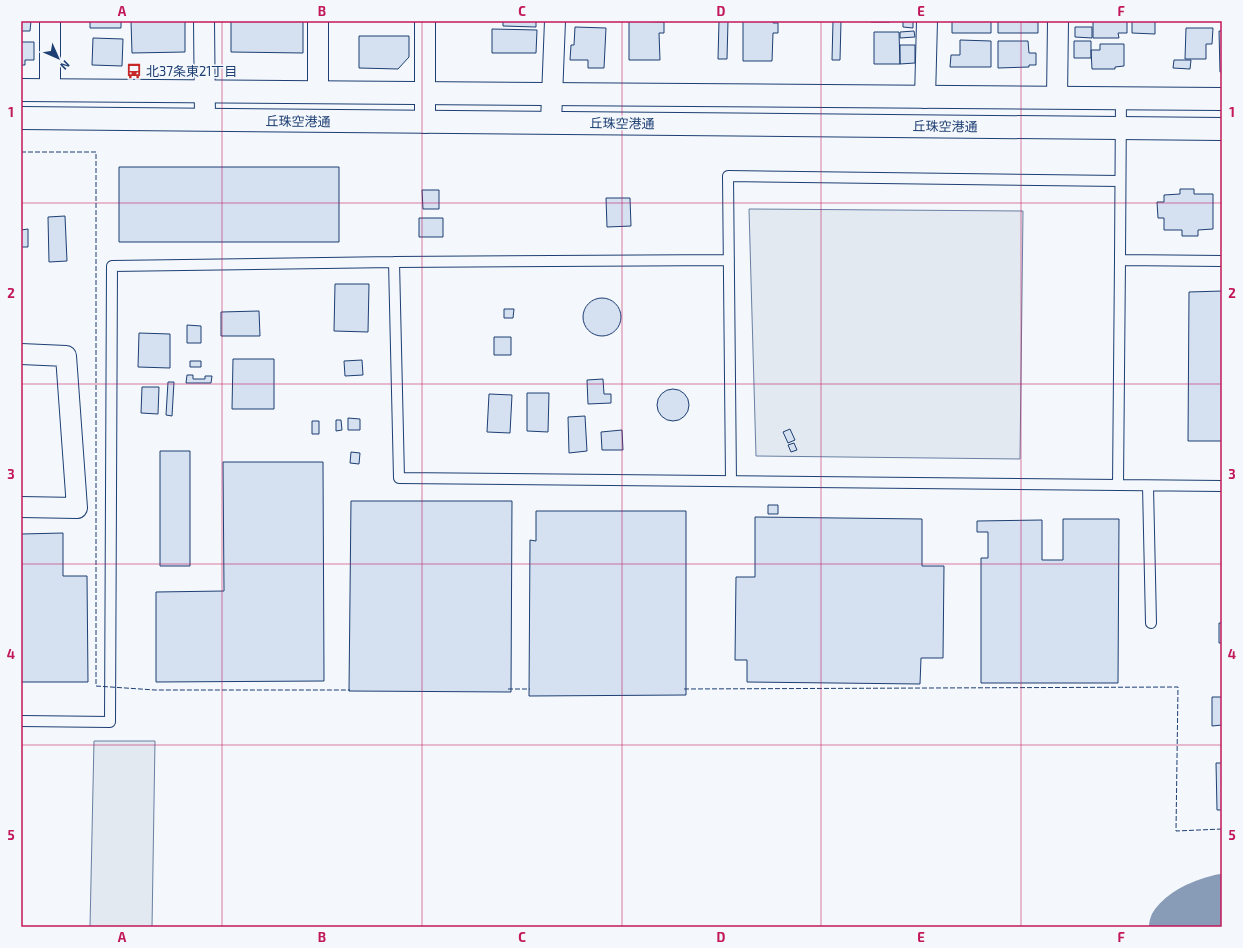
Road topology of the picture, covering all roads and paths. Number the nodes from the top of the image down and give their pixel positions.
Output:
1 (50, 21) edge
2 (204, 21) edge
3 (318, 21) edge
4 (426, 21) edge
5 (556, 21) edge
6 (927, 21) edge
7 (1058, 21) edge
8 (50, 89) junction
9 (21, 90) edge
10 (204, 91) junction
11 (318, 91) junction
12 (426, 92) junction
13 (552, 95) junction
14 (1121, 97) junction
15 (926, 98) junction
16 (1057, 98) junction
17 (1222, 99) edge
18 (21, 118) edge
19 (205, 120) junction
20 (551, 122) junction
21 (425, 123) junction
22 (1121, 128) junction
23 (1222, 130) edge
24 (1120, 181) junction
25 (729, 260) junction
26 (1120, 260) junction
27 (1222, 261) edge
28 (394, 262) junction
29 (21, 354) edge
30 (731, 481) junction
31 (1118, 485) junction
32 (1148, 486) junction
33 (1222, 486) edge
34 (21, 507) edge
35 (1151, 623) dead end
36 (21, 721) edge

1 - 8 street
2 - 10 street
3 - 11 street
4 - 12 street
5 - 13 street
6 - 15 street
7 - 16 street
8 - 9 main road, 丘珠空港通
8 - 10 main road, 丘珠空港通
10 - 11 main road, 丘珠空港通
10 - 19 street
11 - 12 main road, 丘珠空港通
12 - 13 main road, 丘珠空港通
12 - 21 street
13 - 15 main road, 丘珠空港通
13 - 20 street
14 - 16 main road, 丘珠空港通
14 - 17 main road, 丘珠空港通
14 - 22 lane
15 - 16 main road, 丘珠空港通
18 - 19 main road, 丘珠空港通
19 - 21 main road, 丘珠空港通
20 - 21 main road, 丘珠空港通
20 - 22 main road, 丘珠空港通
22 - 23 main road, 丘珠空港通
22 - 24 lane
24 - 25 lane
24 - 26 lane
25 - 28 lane
25 - 30 lane
26 - 27 lane
26 - 31 lane
28 - 30 lane
28 - 36 lane
29 - 34 street
30 - 31 lane
31 - 32 lane
32 - 33 lane
32 - 35 lane

